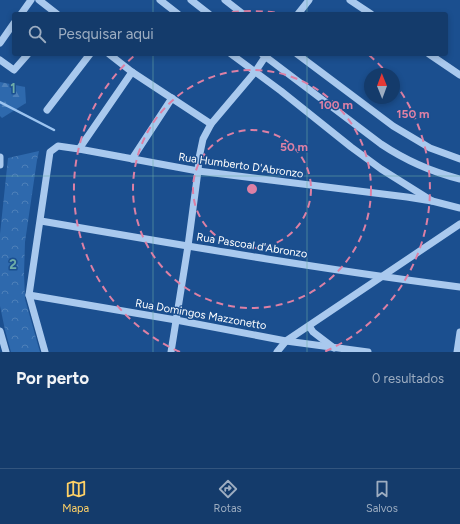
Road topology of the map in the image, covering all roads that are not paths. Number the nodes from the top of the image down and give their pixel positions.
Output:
1 (31, 0) edge
2 (39, 0) edge
3 (160, 0) edge
4 (191, 0) edge
5 (225, 0) edge
6 (309, 0) edge
7 (350, 0) edge
8 (22, 12) edge
9 (54, 12) edge
10 (175, 12) edge
11 (206, 12) edge
12 (240, 12) edge
13 (300, 12) edge
14 (368, 12) edge
15 (12, 27) edge
16 (0, 43) edge
17 (26, 56) edge
18 (88, 56) edge
19 (112, 56) edge
20 (234, 56) edge
21 (264, 56) edge
22 (266, 56) edge
23 (300, 56) edge
24 (432, 56) edge
25 (0, 60) edge
26 (132, 72) junction
27 (255, 72) junction
28 (460, 75) edge
29 (172, 98) junction
30 (47, 110) dead end
31 (211, 124) junction
32 (80, 149) junction
33 (0, 157) edge
34 (132, 159) junction
35 (460, 159) edge
36 (0, 165) edge
37 (198, 171) junction
38 (460, 179) edge
39 (432, 202) junction
40 (460, 208) edge
41 (41, 222) junction
42 (460, 224) edge
43 (188, 246) junction
44 (381, 277) junction
45 (460, 287) edge
46 (29, 295) junction
47 (176, 320) junction
48 (309, 326) junction
49 (0, 331) edge
50 (460, 332) edge
51 (286, 341) junction
52 (334, 348) junction
53 (6, 352) edge
54 (46, 352) edge
55 (171, 352) edge
56 (277, 352) edge
57 (368, 352) edge
58 (457, 352) edge

1 - 8 street
2 - 9 street
3 - 10 street
4 - 11 street
5 - 12 street
6 - 13 street
7 - 14 street
15 - 16 street
17 - 25 street
18 - 30 street
19 - 26 street
20 - 27 street
21 - 27 street
22 - 38 street
23 - 35 street
24 - 28 street
26 - 29 street
26 - 32 street
27 - 31 street
27 - 39 street
29 - 31 street
29 - 34 street
31 - 37 street
32 - 34 street, Rua Humberto D'Abronzo
32 - 41 street, Rua Humberto D'Abronzo
33 - 36 street
34 - 37 street, Rua Humberto D'Abronzo
37 - 39 street, Rua Humberto D'Abronzo
37 - 43 street
39 - 40 street, Rua Humberto D'Abronzo
41 - 43 street, Rua Pascoal d'Abronzo
41 - 46 street
42 - 44 street
43 - 44 street, Rua Pascoal d'Abronzo
43 - 47 street
44 - 45 street, Rua Pascoal d'Abronzo
44 - 48 street
46 - 47 street, Rua Domingos Mazzonetto
46 - 54 street
47 - 51 street, Rua Domingos Mazzonetto
47 - 55 street
48 - 51 street
48 - 52 street
49 - 53 street
50 - 58 street
51 - 52 street, Rua Domingos Mazzonetto
51 - 56 street
52 - 57 street, Rua Domingos Mazzonetto

